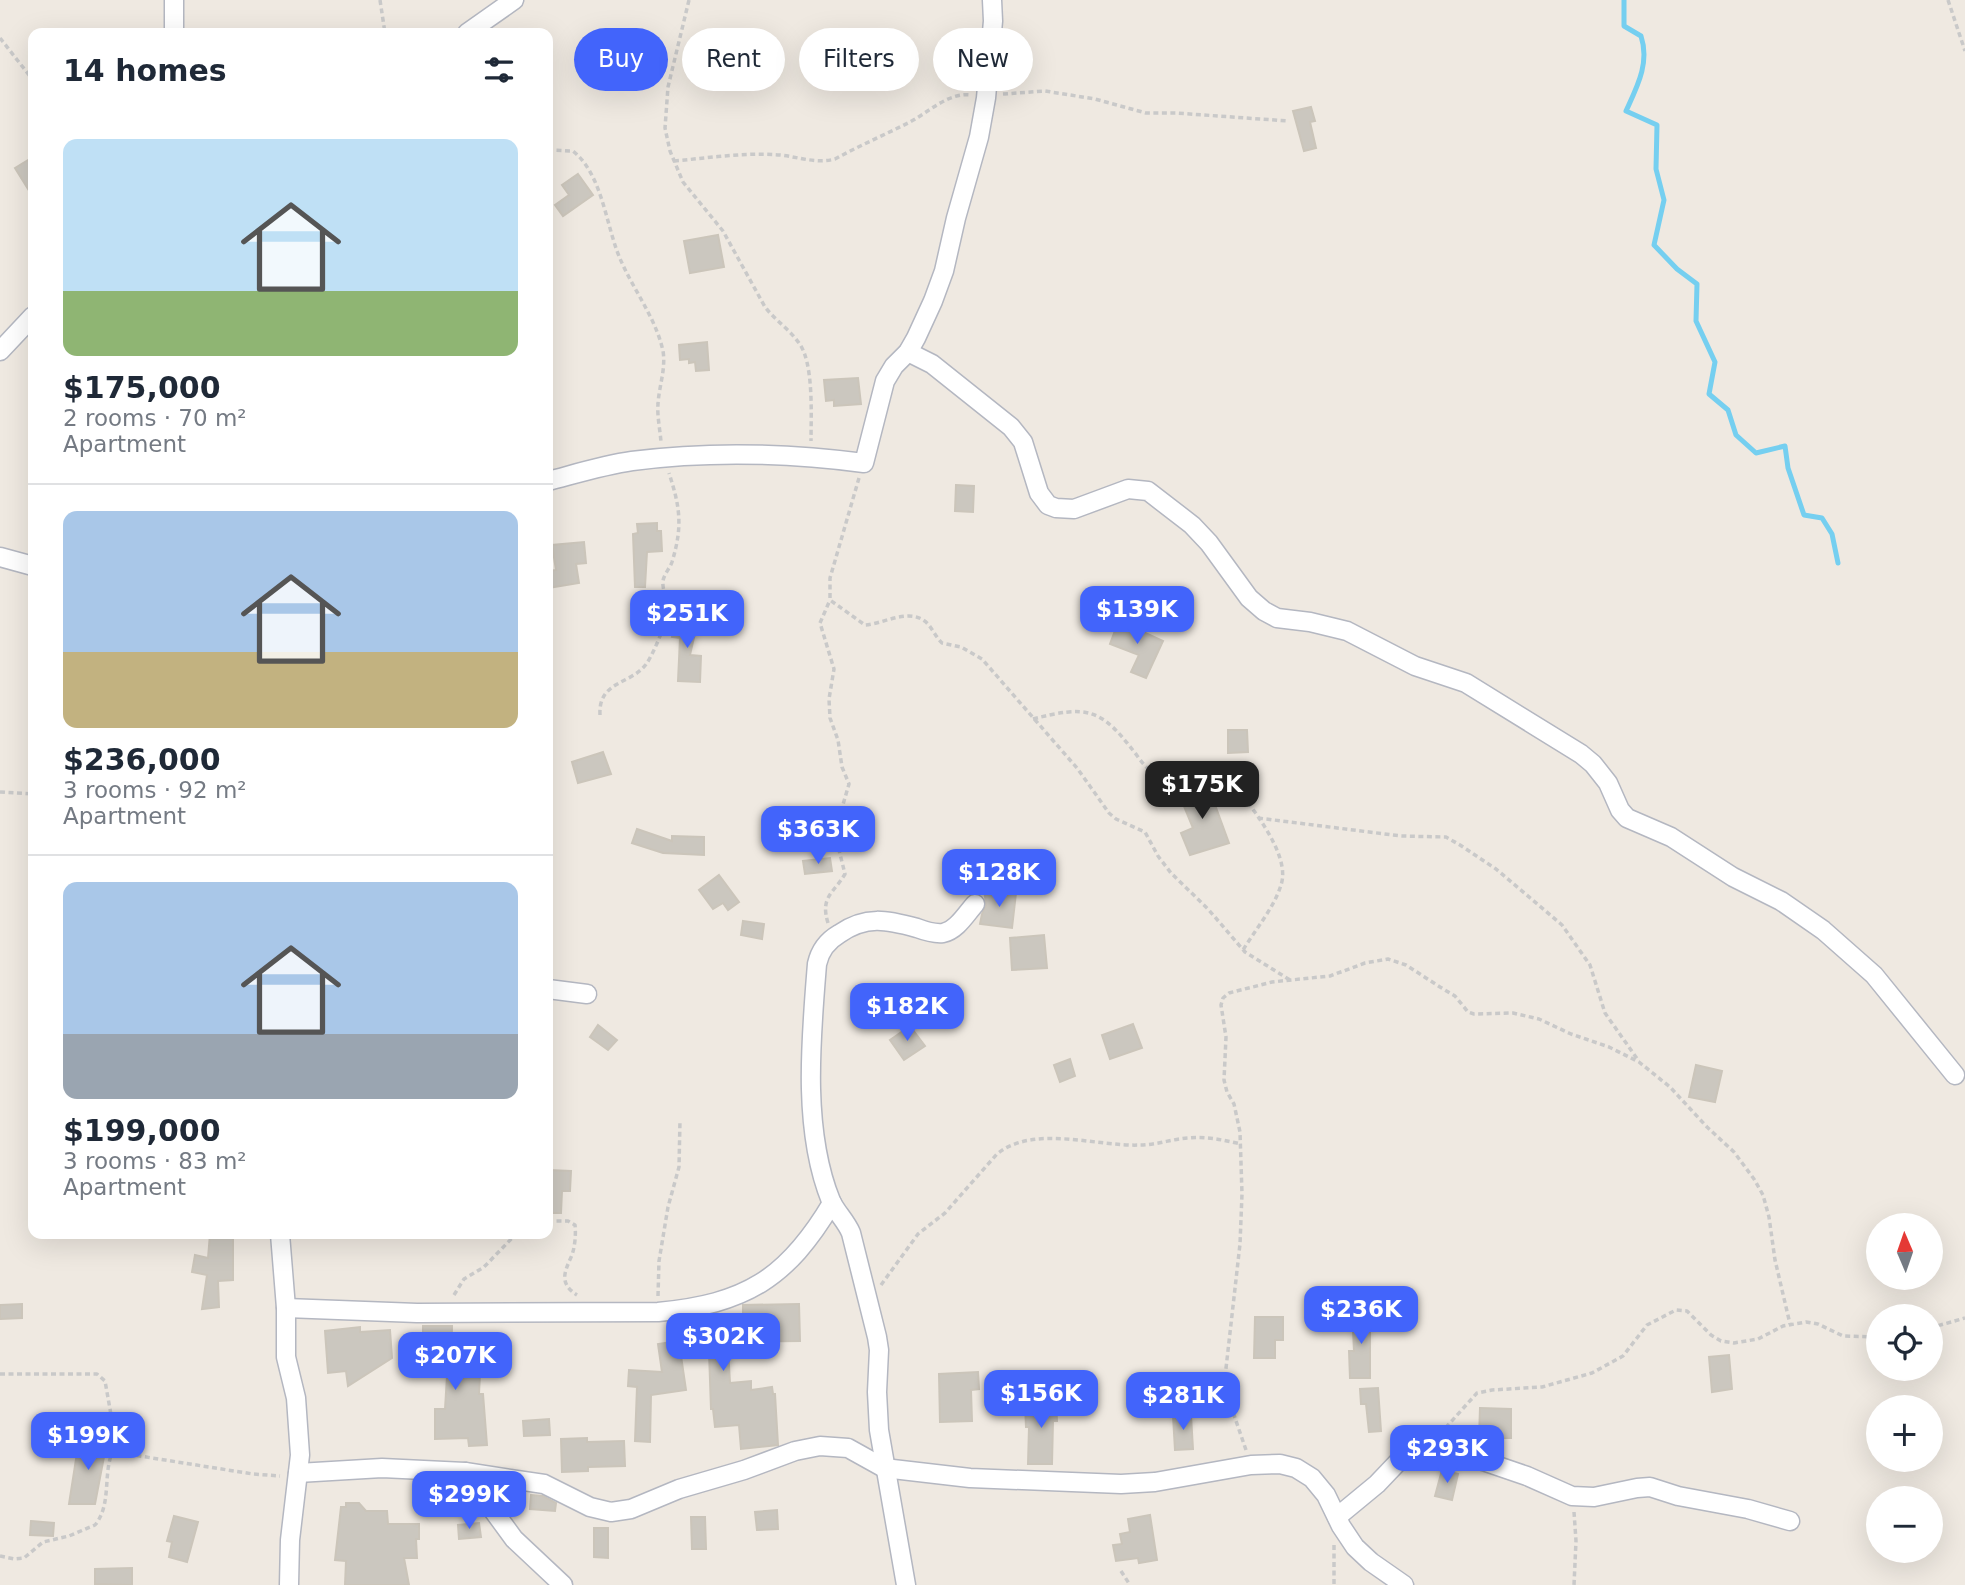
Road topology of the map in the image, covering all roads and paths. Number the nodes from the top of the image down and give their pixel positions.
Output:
1 (174, 0) edge
2 (380, 0) edge
3 (514, 0) edge
4 (690, 0) edge
5 (992, 0) edge
6 (1948, 0) edge
7 (174, 28) edge
8 (384, 28) edge
9 (474, 28) edge
10 (0, 38) edge
11 (1965, 51) edge
12 (28, 74) edge
13 (986, 98) junction
14 (1288, 121) dead end
15 (553, 150) edge
16 (674, 161) junction
17 (28, 321) edge
18 (0, 351) edge
19 (908, 352) junction
20 (811, 456) junction
21 (663, 458) junction
22 (864, 463) junction
23 (553, 480) edge
24 (0, 557) edge
25 (28, 565) edge
26 (830, 600) junction
27 (600, 715) dead end
28 (1033, 719) junction
29 (0, 792) edge
30 (28, 794) edge
31 (1258, 818) junction
32 (975, 904) dead end
33 (833, 937) junction
34 (1242, 950) junction
35 (1291, 981) junction
36 (553, 990) edge
37 (587, 995) dead end
38 (1639, 1062) junction
39 (1955, 1075) dead end
40 (680, 1120) dead end
41 (1241, 1144) junction
42 (832, 1203) junction
43 (553, 1221) edge
44 (280, 1239) edge
45 (511, 1239) edge
46 (451, 1298) dead end
47 (584, 1299) dead end
48 (868, 1304) junction
49 (286, 1308) junction
50 (658, 1312) junction
51 (1965, 1318) edge
52 (1790, 1324) junction
53 (1943, 1324) edge
54 (1866, 1337) edge
55 (0, 1374) edge
56 (117, 1444) junction
57 (1429, 1450) junction
58 (1251, 1465) junction
59 (884, 1468) junction
60 (465, 1472) junction
61 (298, 1473) junction
62 (1572, 1496) junction
63 (1336, 1517) junction
64 (1790, 1521) dead end
65 (0, 1556) edge
66 (1121, 1571) dead end
67 (289, 1585) edge
68 (563, 1585) edge
69 (906, 1585) edge
70 (1130, 1585) edge
71 (1334, 1585) edge
72 (1404, 1585) edge
73 (1574, 1585) edge

1 - 7 street
2 - 8 path
3 - 9 street
4 - 16 path
5 - 13 street
6 - 11 path
10 - 12 path
13 - 14 path
13 - 16 path
13 - 19 street
15 - 21 path
16 - 20 path
17 - 18 street
19 - 22 street
19 - 39 street
20 - 21 street
20 - 22 street
21 - 23 street
21 - 27 path
22 - 26 path
24 - 25 street
26 - 28 path
26 - 33 path
28 - 31 path
28 - 34 path
29 - 30 path
31 - 34 path
31 - 38 path
32 - 33 street
33 - 42 street
34 - 35 path
35 - 38 path
35 - 41 path
36 - 37 street
38 - 52 path
40 - 50 path
41 - 48 path
41 - 58 path
42 - 48 street
42 - 50 street
43 - 47 path
44 - 49 street
45 - 46 path
48 - 59 street
49 - 50 street
49 - 61 street
51 - 53 path
52 - 54 path
52 - 57 path
55 - 56 path
56 - 61 path
56 - 65 path
57 - 62 street
57 - 63 street
58 - 59 street
58 - 63 street
59 - 60 street
59 - 69 street
60 - 61 street
60 - 68 street
61 - 67 street
62 - 64 street
62 - 73 path
63 - 71 path
63 - 72 street
66 - 70 path

